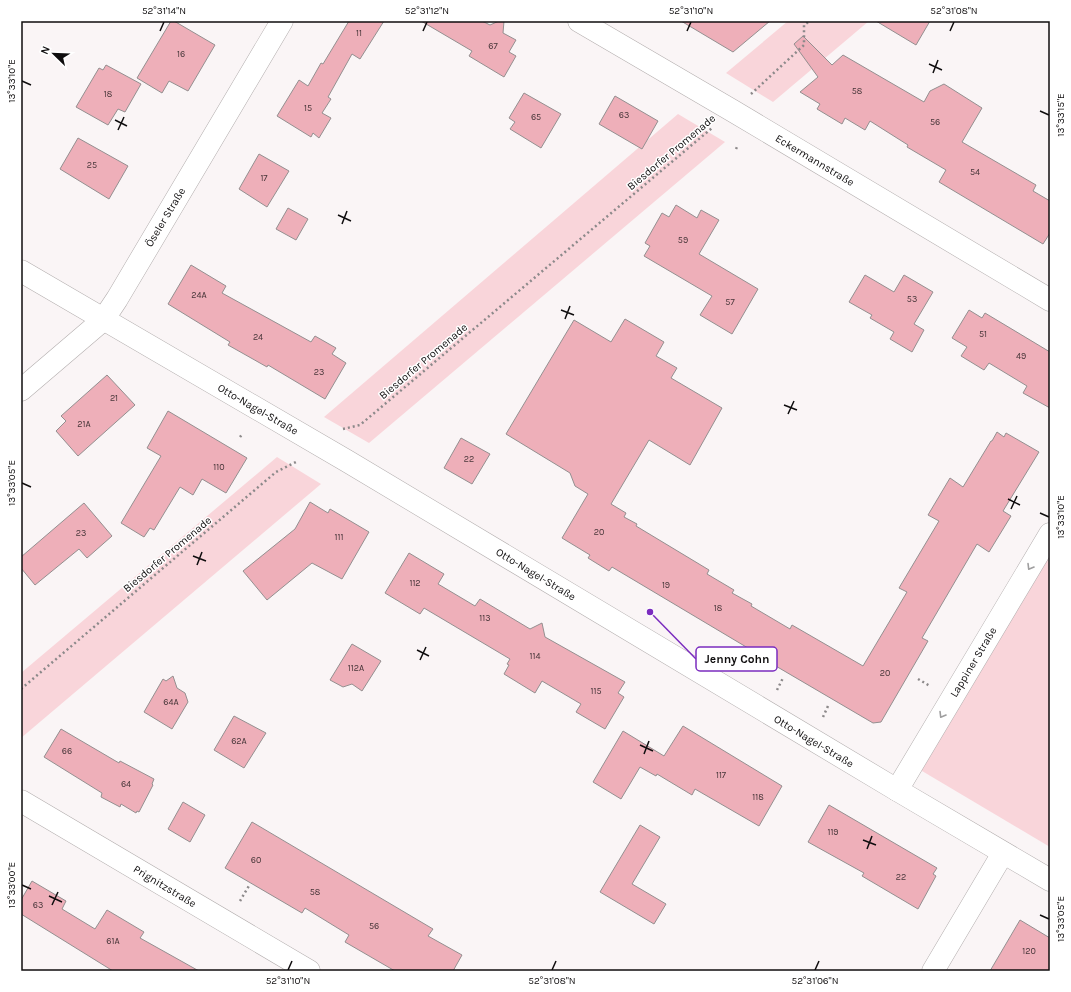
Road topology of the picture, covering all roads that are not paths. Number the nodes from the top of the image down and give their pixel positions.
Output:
1 (282, 21) edge
2 (580, 21) edge
3 (21, 271) edge
4 (1050, 300) edge
5 (103, 320) junction
6 (21, 390) edge
7 (1050, 534) edge
8 (897, 790) junction
9 (21, 801) edge
10 (1003, 853) junction
11 (1050, 880) edge
12 (309, 971) edge
13 (933, 971) edge

1 - 5 street, Öseler Straße
2 - 4 street, Eckermannstraße
3 - 5 street, Otto-Nagel-Straße
5 - 6 street, Öseler Straße
5 - 8 street, Otto-Nagel-Straße
7 -> 8 street, Lappiner Straße
8 - 10 street, Otto-Nagel-Straße
9 - 12 street, Prignitzstraße
10 - 11 street, Otto-Nagel-Straße
10 - 13 street

